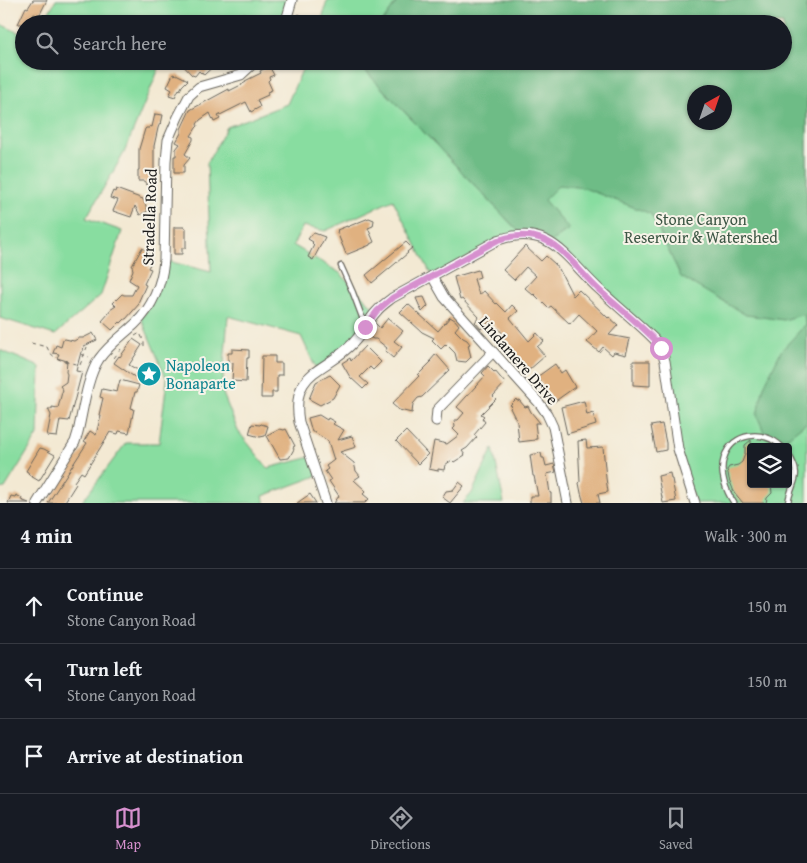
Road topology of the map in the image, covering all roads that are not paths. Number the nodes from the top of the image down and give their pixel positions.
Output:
1 (292, 0) edge
2 (288, 15) edge
3 (246, 70) edge
4 (341, 266) dead end
5 (432, 276) junction
6 (365, 327) junction
7 (493, 352) junction
8 (436, 421) dead end
9 (777, 443) edge
10 (792, 460) edge
11 (37, 503) edge
12 (326, 503) edge
13 (568, 503) edge
14 (695, 503) edge
15 (734, 503) edge
16 (788, 503) edge

1 - 2 street
3 - 11 street, Stradella Road
4 - 6 lane
5 - 6 street
5 - 7 street, Lindamere Drive
5 - 14 street
6 - 12 street
7 - 8 street
7 - 13 street, Lindamere Drive
9 - 15 lane
10 - 16 lane

